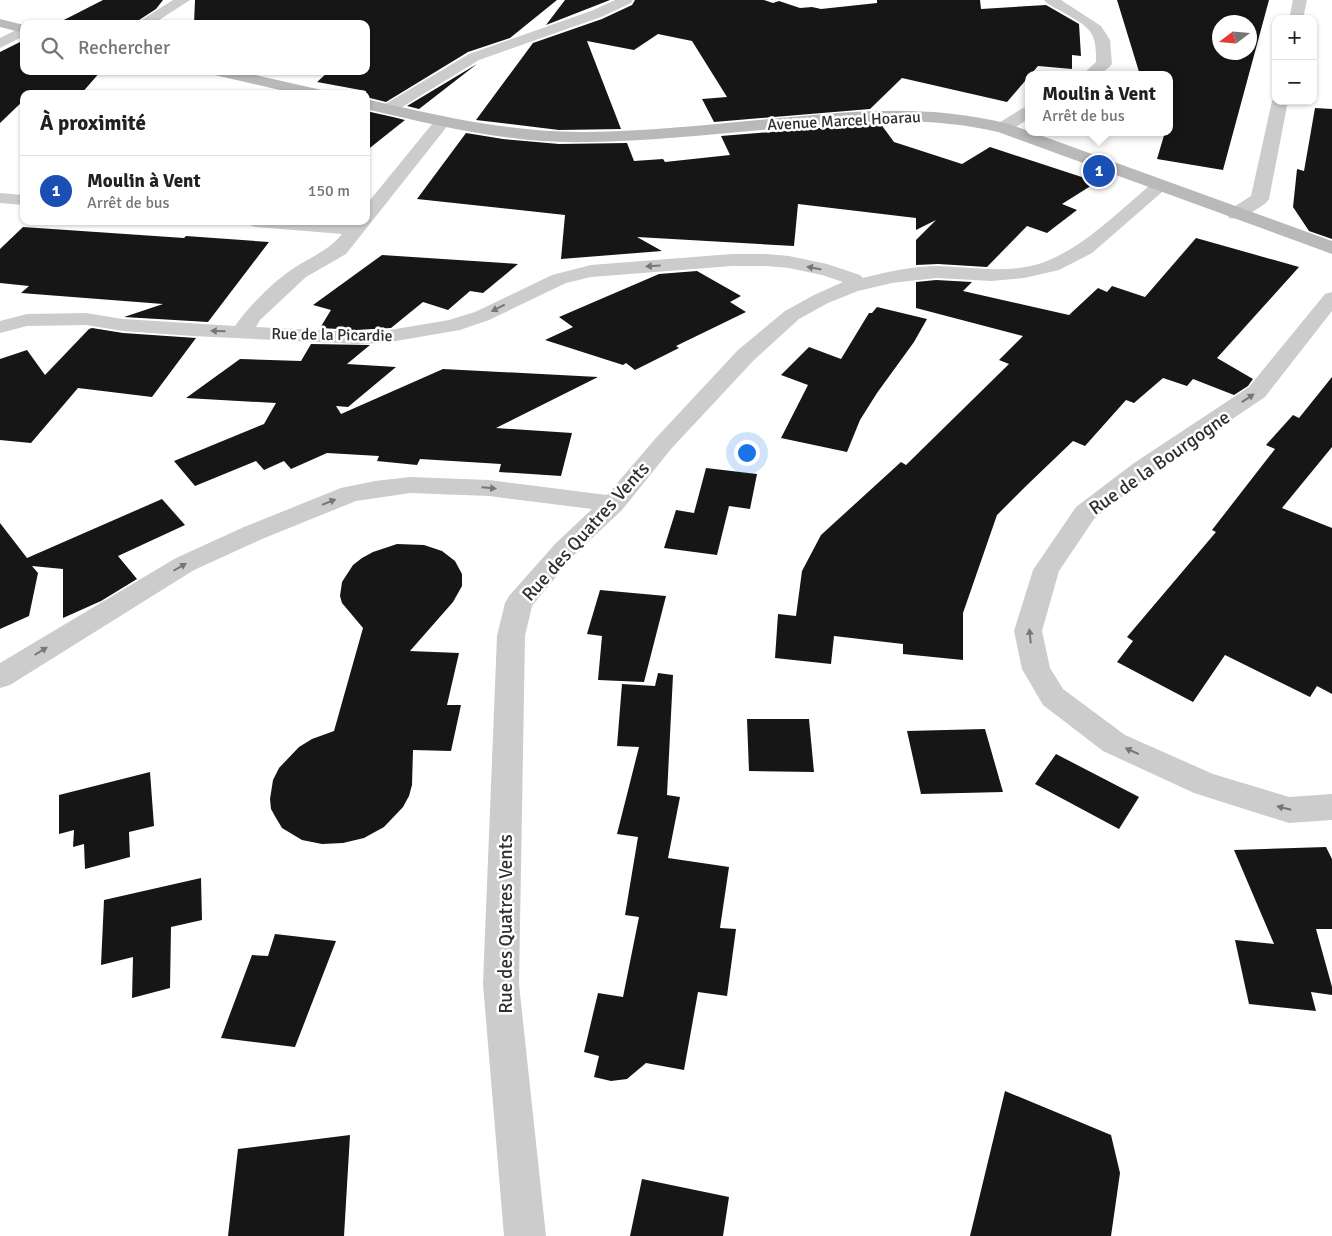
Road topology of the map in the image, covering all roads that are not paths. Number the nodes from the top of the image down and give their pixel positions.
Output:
1 (183, 0) edge
2 (626, 0) edge
3 (1051, 0) edge
4 (1300, 0) edge
5 (1297, 15) edge
6 (149, 20) edge
7 (0, 23) edge
8 (20, 28) edge
9 (20, 32) edge
10 (0, 44) edge
11 (1095, 71) edge
12 (233, 75) edge
13 (302, 90) edge
14 (370, 105) edge
15 (1279, 105) edge
16 (388, 109) junction
17 (1025, 114) edge
18 (443, 121) junction
19 (1003, 128) junction
20 (1160, 186) junction
21 (0, 198) edge
22 (20, 200) edge
23 (370, 213) edge
24 (1236, 214) junction
25 (360, 225) edge
26 (1332, 248) edge
27 (859, 284) junction
28 (1332, 298) edge
29 (0, 327) edge
30 (242, 332) junction
31 (614, 504) junction
32 (0, 678) edge
33 (1332, 808) edge
34 (525, 1236) edge

1 - 6 street
2 - 16 street
3 - 11 street
4 - 5 street
7 - 8 main road
9 - 10 street
12 - 13 main road
14 - 16 main road, Avenue Marcel Hoarau
15 - 24 street
16 - 18 main road, Avenue Marcel Hoarau
17 - 19 street
18 - 19 main road, Avenue Marcel Hoarau
18 - 23 street
19 - 20 main road, Avenue Marcel Hoarau
20 - 24 main road, Avenue Marcel Hoarau
20 - 27 street, Rue des Quatres Vents
21 - 22 street
24 - 26 main road, Avenue Marcel Hoarau
25 - 30 street
27 -> 30 street, Rue de la Picardie
27 - 31 street, Rue des Quatres Vents
33 -> 28 street, Rue de la Bourgogne
30 -> 29 street, Rue de la Picardie
32 -> 31 street
31 - 34 street, Rue des Quatres Vents

